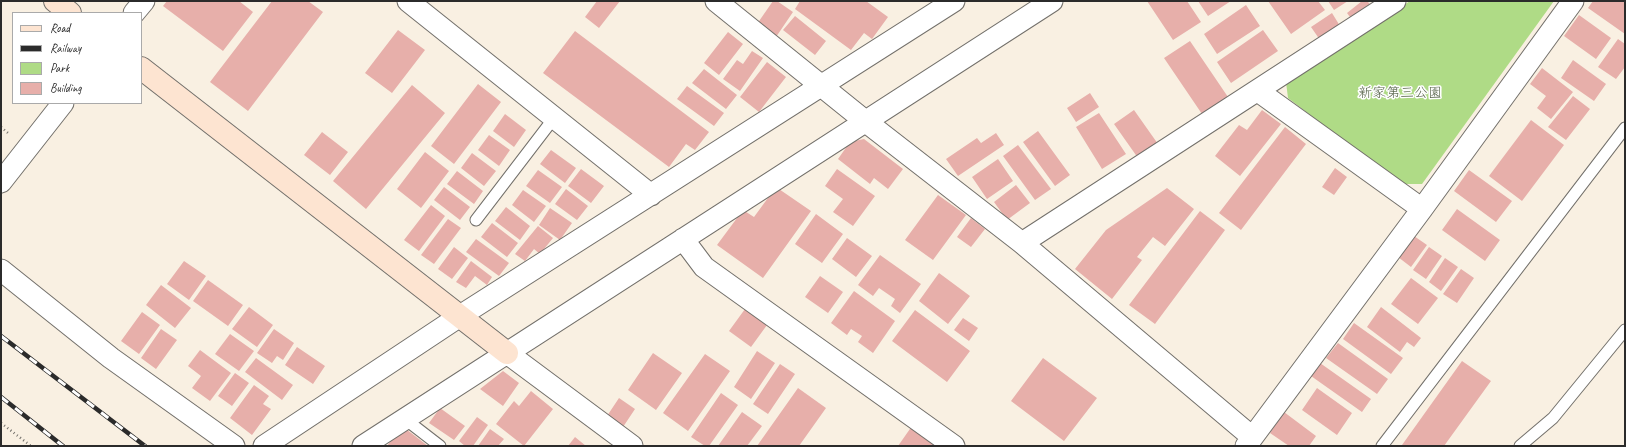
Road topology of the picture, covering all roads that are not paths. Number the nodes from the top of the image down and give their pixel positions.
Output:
1 (55, 1) edge
2 (144, 1) edge
3 (408, 1) edge
4 (716, 1) edge
5 (954, 1) edge
6 (1052, 1) edge
7 (1395, 1) edge
8 (1573, 1) edge
9 (69, 12) edge
10 (135, 12) edge
11 (142, 69) edge
12 (823, 86) junction
13 (1258, 91) junction
14 (62, 104) edge
15 (554, 118) junction
16 (865, 121) junction
17 (1625, 128) edge
18 (1, 182) edge
19 (651, 195) junction
20 (1422, 209) junction
21 (476, 220) dead end
22 (682, 239) junction
23 (1022, 243) junction
24 (1, 270) edge
25 (460, 316) junction
26 (1625, 330) edge
27 (507, 353) junction
28 (406, 419) junction
29 (291, 438) edge
30 (1249, 441) edge
31 (234, 446) edge
32 (264, 446) edge
33 (363, 446) edge
34 (440, 446) edge
35 (632, 446) edge
36 (954, 446) edge
37 (1382, 446) edge
38 (1520, 446) edge

1 - 9 street
2 - 10 street
3 - 15 street
4 - 12 street
5 - 12 street
6 - 16 street
7 - 13 street
8 - 20 street
11 - 25 street
12 - 16 street
12 - 19 street
13 - 20 street
13 - 23 street
14 - 18 street
15 - 19 street
15 - 21 lane
16 - 22 street
16 - 23 street
17 - 37 lane
19 - 25 street
20 - 30 street
22 - 27 street
22 - 36 street
23 - 30 street
24 - 31 street
25 - 27 street
25 - 29 street
26 - 38 lane
27 - 28 street
27 - 35 street
28 - 33 street
28 - 34 lane
29 - 32 street

